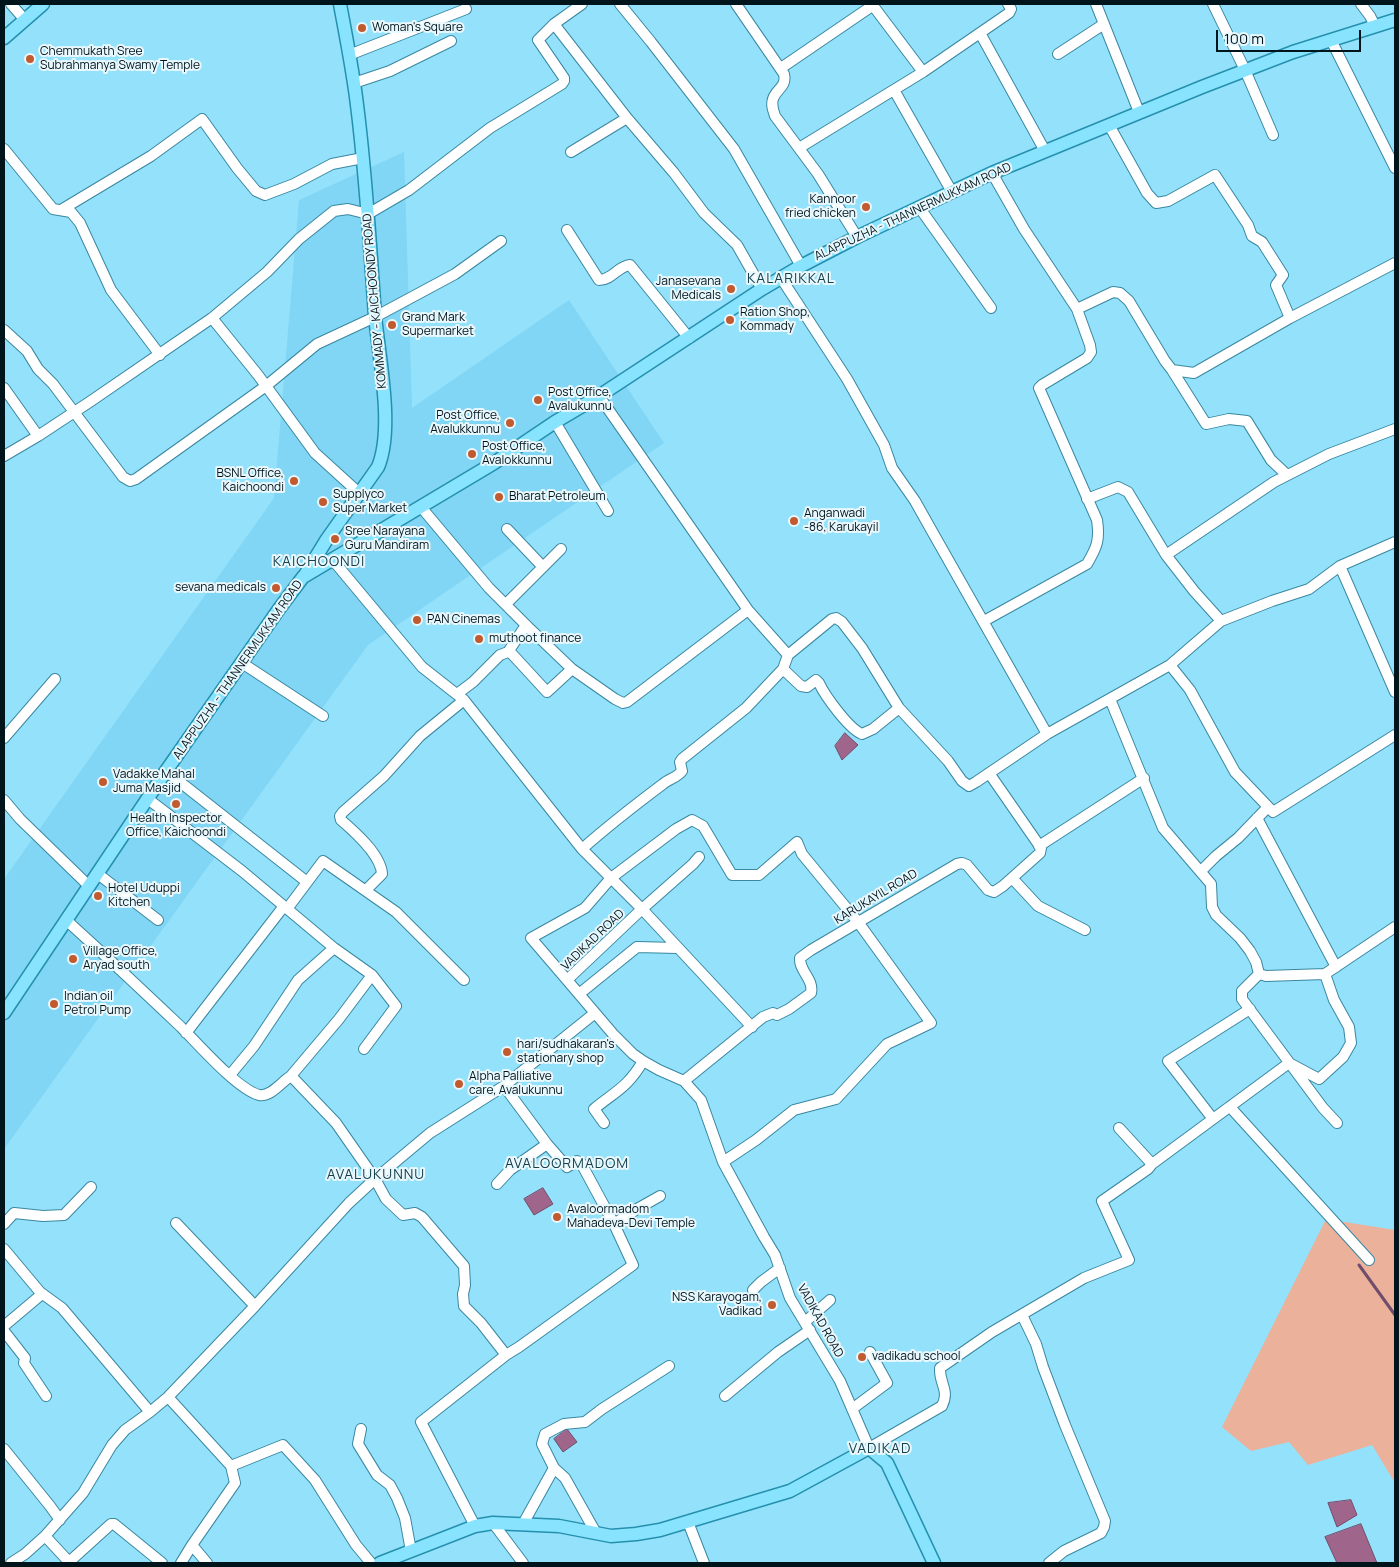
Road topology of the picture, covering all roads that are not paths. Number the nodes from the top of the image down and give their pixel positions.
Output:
1 (11, 4) edge
2 (43, 4) edge
3 (340, 4) edge
4 (582, 4) edge
5 (620, 4) edge
6 (736, 4) edge
7 (1008, 4) edge
8 (1096, 4) edge
9 (1213, 4) edge
10 (1361, 4) edge
11 (466, 9) dead end
12 (25, 20) junction
13 (1395, 20) edge
14 (554, 24) junction
15 (1104, 24) junction
16 (1375, 26) junction
17 (980, 33) junction
18 (4, 38) edge
19 (1331, 40) junction
20 (451, 41) dead end
21 (1058, 54) dead end
22 (349, 55) junction
23 (781, 68) junction
24 (1245, 70) junction
25 (923, 72) junction
26 (354, 82) junction
27 (894, 90) junction
28 (1139, 112) junction
29 (627, 118) junction
30 (1108, 124) junction
31 (1273, 135) dead end
32 (800, 148) junction
33 (4, 149) edge
34 (1045, 151) junction
35 (570, 152) dead end
36 (362, 158) junction
37 (1395, 168) edge
38 (992, 173) junction
39 (952, 192) junction
40 (919, 208) junction
41 (61, 210) junction
42 (368, 214) junction
43 (566, 230) dead end
44 (857, 236) junction
45 (501, 241) dead end
46 (1395, 263) edge
47 (801, 266) junction
48 (781, 278) junction
49 (762, 290) junction
50 (991, 308) dead end
51 (1077, 310) junction
52 (376, 317) junction
53 (212, 318) junction
54 (1290, 318) junction
55 (4, 330) edge
56 (688, 338) junction
57 (160, 354) junction
58 (1172, 370) junction
59 (266, 386) junction
60 (4, 388) edge
61 (599, 396) junction
62 (75, 412) junction
63 (555, 422) junction
64 (1395, 429) edge
65 (38, 436) junction
66 (4, 456) edge
67 (1287, 475) junction
68 (359, 493) junction
69 (1087, 499) junction
70 (421, 507) junction
71 (608, 511) dead end
72 (507, 529) dead end
73 (1395, 542) edge
74 (561, 549) dead end
75 (1166, 555) junction
76 (332, 559) junction
77 (1340, 566) junction
78 (543, 567) junction
79 (304, 577) junction
80 (506, 604) junction
81 (748, 610) junction
82 (984, 621) junction
83 (1221, 621) junction
84 (526, 625) junction
85 (508, 652) junction
86 (788, 655) junction
87 (242, 663) junction
88 (1170, 665) junction
89 (572, 669) junction
90 (783, 669) junction
91 (55, 679) dead end
92 (1395, 692) edge
93 (460, 697) junction
94 (1110, 699) junction
95 (899, 708) junction
96 (323, 716) dead end
97 (1048, 734) junction
98 (1395, 735) edge
99 (4, 738) edge
100 (166, 772) junction
101 (989, 773) junction
102 (1144, 778) junction
103 (148, 799) junction
104 (4, 800) edge
105 (1268, 806) junction
106 (1257, 818) junction
107 (1039, 846) junction
108 (582, 849) junction
109 (699, 856) dead end
110 (1200, 871) junction
111 (98, 874) junction
112 (611, 878) junction
113 (1012, 878) junction
114 (307, 882) junction
115 (89, 886) junction
116 (366, 890) junction
117 (286, 907) junction
118 (642, 909) junction
119 (66, 920) junction
120 (158, 920) dead end
121 (858, 922) junction
122 (1395, 927) edge
123 (1085, 930) dead end
124 (334, 948) junction
125 (678, 948) junction
126 (1336, 967) junction
127 (1259, 974) junction
128 (1325, 974) junction
129 (372, 975) junction
130 (464, 980) dead end
131 (567, 980) junction
132 (579, 994) junction
133 (1250, 1009) junction
134 (4, 1013) edge
135 (595, 1013) junction
136 (752, 1027) junction
137 (186, 1033) junction
138 (364, 1049) dead end
139 (643, 1061) junction
140 (1289, 1063) junction
141 (230, 1075) junction
142 (290, 1077) junction
143 (684, 1081) junction
144 (504, 1086) junction
145 (1230, 1107) junction
146 (1213, 1119) junction
147 (604, 1123) dead end
148 (1337, 1123) dead end
149 (1119, 1128) dead end
150 (547, 1144) junction
151 (724, 1162) junction
152 (1152, 1164) junction
153 (375, 1178) junction
154 (497, 1184) dead end
155 (90, 1187) dead end
156 (660, 1196) dead end
157 (176, 1223) dead end
158 (4, 1224) edge
159 (614, 1224) junction
160 (4, 1249) edge
161 (1369, 1260) dead end
162 (780, 1268) junction
163 (753, 1290) dead end
164 (42, 1294) junction
165 (830, 1300) dead end
166 (255, 1306) junction
167 (1022, 1314) junction
168 (4, 1326) edge
169 (807, 1326) junction
170 (4, 1331) edge
171 (870, 1352) dead end
172 (506, 1354) junction
173 (670, 1366) dead end
174 (46, 1396) dead end
175 (725, 1396) dead end
176 (168, 1397) junction
177 (852, 1409) junction
178 (150, 1412) junction
179 (361, 1428) dead end
180 (869, 1448) junction
181 (4, 1450) edge
182 (231, 1466) junction
183 (554, 1468) junction
184 (60, 1520) junction
185 (688, 1522) junction
186 (493, 1523) junction
187 (523, 1524) junction
188 (475, 1526) junction
189 (596, 1533) junction
190 (45, 1536) junction
191 (192, 1545) junction
192 (411, 1551) junction
193 (4, 1558) edge
194 (10, 1563) edge
195 (70, 1563) edge
196 (162, 1563) edge
197 (181, 1563) edge
198 (207, 1563) edge
199 (372, 1563) edge
200 (380, 1563) edge
201 (523, 1563) edge
202 (704, 1563) edge
203 (934, 1563) edge
204 (1049, 1563) edge

1 - 12 street
2 - 12 main road
3 - 22 main road, KOMMADY - KAICHOONDY ROAD
4 - 14 street
5 - 47 street
6 - 23 street
7 - 17 street
8 - 15 street
9 - 24 street
10 - 16 street
11 - 22 street
12 - 18 main road
13 - 16 main road, ALAPPUZHA - THANNERMUKKAM ROAD
14 - 29 street
14 - 42 street
15 - 21 street
15 - 28 street
16 - 19 main road, ALAPPUZHA - THANNERMUKKAM ROAD
17 - 25 street
17 - 34 street
19 - 24 main road, ALAPPUZHA - THANNERMUKKAM ROAD
19 - 37 street
20 - 26 street
22 - 26 main road, KOMMADY - KAICHOONDY ROAD
23 - 25 street
23 - 32 street
24 - 28 main road, ALAPPUZHA - THANNERMUKKAM ROAD
24 - 31 street
25 - 27 street
26 - 36 main road, KOMMADY - KAICHOONDY ROAD
27 - 32 street
27 - 39 street
28 - 30 main road, ALAPPUZHA - THANNERMUKKAM ROAD
29 - 35 street
29 - 49 street
30 - 34 main road, ALAPPUZHA - THANNERMUKKAM ROAD
30 - 54 street
32 - 44 street
33 - 41 street
34 - 38 main road, ALAPPUZHA - THANNERMUKKAM ROAD
36 - 41 street
36 - 42 main road, KOMMADY - KAICHOONDY ROAD
38 - 39 main road, ALAPPUZHA - THANNERMUKKAM ROAD
38 - 51 street
39 - 40 main road, ALAPPUZHA - THANNERMUKKAM ROAD
40 - 44 main road, ALAPPUZHA - THANNERMUKKAM ROAD
40 - 50 street
41 - 57 street
42 - 52 main road, KOMMADY - KAICHOONDY ROAD
42 - 53 street
43 - 56 street
44 - 47 main road, ALAPPUZHA - THANNERMUKKAM ROAD
45 - 52 street
46 - 54 street
47 - 48 main road, ALAPPUZHA - THANNERMUKKAM ROAD
48 - 49 main road, ALAPPUZHA - THANNERMUKKAM ROAD
48 - 82 street
49 - 56 main road, ALAPPUZHA - THANNERMUKKAM ROAD
51 - 58 street
51 - 69 street
52 - 59 street
52 - 68 main road, KOMMADY - KAICHOONDY ROAD
53 - 57 street
53 - 59 street
54 - 58 street
55 - 62 street
56 - 61 main road, ALAPPUZHA - THANNERMUKKAM ROAD
57 - 62 street
58 - 67 street
59 - 62 street
59 - 68 street
60 - 65 street
61 - 63 main road, ALAPPUZHA - THANNERMUKKAM ROAD
61 - 81 street
62 - 65 street
63 - 70 main road, ALAPPUZHA - THANNERMUKKAM ROAD
63 - 71 street
64 - 67 street
65 - 66 street
67 - 75 street
68 - 79 main road, KOMMADY - KAICHOONDY ROAD
69 - 75 street
69 - 82 street
70 - 76 main road, ALAPPUZHA - THANNERMUKKAM ROAD
70 - 80 street
72 - 78 street
73 - 77 street
74 - 78 street
75 - 83 street
76 - 79 main road, ALAPPUZHA - THANNERMUKKAM ROAD
76 - 93 street, VADIKAD ROAD
77 - 83 street
77 - 92 street
78 - 80 street
79 - 87 main road, ALAPPUZHA - THANNERMUKKAM ROAD
80 - 84 street
81 - 86 street
81 - 89 street
82 - 97 street
83 - 88 street
84 - 85 street
84 - 89 street
85 - 89 street
85 - 93 street
86 - 90 street
86 - 95 street
87 - 96 street
87 - 100 main road, ALAPPUZHA - THANNERMUKKAM ROAD
88 - 94 street
88 - 105 street
90 - 95 street
90 - 108 street
91 - 99 street
93 - 108 street, VADIKAD ROAD
93 - 116 street
94 - 97 street
94 - 102 street
95 - 101 street
97 - 101 street
98 - 105 street
100 - 103 main road, ALAPPUZHA - THANNERMUKKAM ROAD
100 - 114 street
101 - 107 street
102 - 107 street
102 - 110 street
103 - 111 main road, ALAPPUZHA - THANNERMUKKAM ROAD
103 - 117 street
104 - 115 street
105 - 106 street
106 - 110 street
106 - 126 street
107 - 113 street, KARUKAYIL ROAD
108 - 112 street, VADIKAD ROAD
109 - 118 street
110 - 127 street
111 - 115 main road, ALAPPUZHA - THANNERMUKKAM ROAD
111 - 120 street
112 - 118 street, VADIKAD ROAD
112 - 121 street
112 - 131 street
113 - 121 street, KARUKAYIL ROAD
113 - 123 street
114 - 116 street
114 - 117 street
115 - 119 main road, ALAPPUZHA - THANNERMUKKAM ROAD
116 - 130 street
117 - 124 street
117 - 137 street
118 - 125 street
118 - 131 street, VADIKAD ROAD
119 - 134 main road, ALAPPUZHA - THANNERMUKKAM ROAD
119 - 137 street
121 - 136 street, KARUKAYIL ROAD
121 - 151 street
122 - 126 street
124 - 129 street
124 - 141 street
125 - 132 street
125 - 136 street
126 - 128 street
127 - 128 street
127 - 133 street
128 - 140 street
129 - 138 street
129 - 142 street
131 - 132 street, VADIKAD ROAD
132 - 135 street, VADIKAD ROAD
133 - 140 street
133 - 146 street
135 - 139 street, VADIKAD ROAD
135 - 144 street
136 - 143 street, KARUKAYIL ROAD
137 - 141 street
139 - 143 street, VADIKAD ROAD
139 - 147 street
140 - 145 street
140 - 148 street
141 - 142 street
142 - 153 street
143 - 151 street, VADIKAD ROAD
144 - 150 street
144 - 153 street
145 - 146 street
145 - 161 street
146 - 152 street
149 - 152 street
150 - 154 street
150 - 159 street
151 - 162 street, VADIKAD ROAD
152 - 167 street
153 - 166 street
153 - 172 street
155 - 158 street
156 - 159 street
157 - 166 street
159 - 172 street
160 - 164 street
162 - 163 street
162 - 169 street, VADIKAD ROAD
164 - 168 street
164 - 178 street
165 - 169 street
166 - 176 street
167 - 180 street
167 - 204 street
169 - 175 street
169 - 177 street, VADIKAD ROAD
170 - 174 street
171 - 177 street
172 - 188 street
173 - 183 street
176 - 178 street
176 - 182 street
177 - 180 street, VADIKAD ROAD
178 - 184 street
179 - 192 street
180 - 185 main road
180 - 203 main road
181 - 184 street
182 - 191 street
182 - 199 street
183 - 187 street
183 - 189 street
184 - 190 street
185 - 189 main road
185 - 202 street
186 - 187 main road
186 - 188 main road
186 - 201 street
187 - 189 main road
188 - 192 main road
190 - 194 street
190 - 195 street
191 - 197 street
191 - 198 street
192 - 200 main road
193 - 194 street
195 - 196 street

